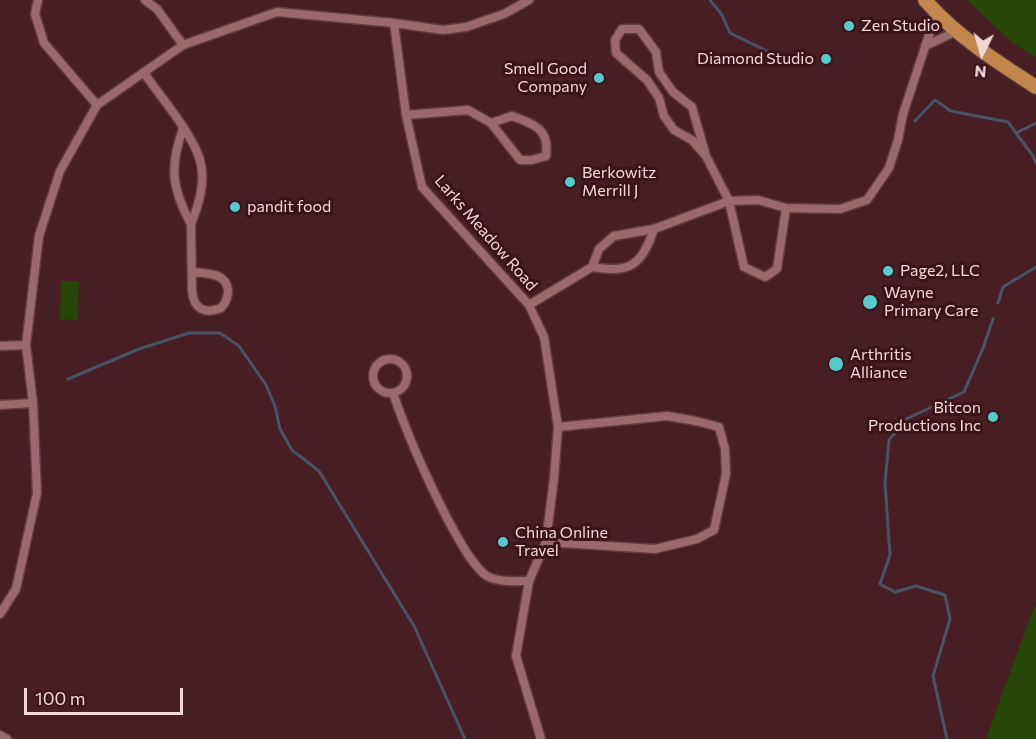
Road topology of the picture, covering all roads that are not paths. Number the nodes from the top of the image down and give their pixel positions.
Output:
1 (38, 0) edge
2 (145, 0) edge
3 (529, 0) edge
4 (930, 5) edge
5 (394, 23) junction
6 (957, 31) junction
7 (183, 45) junction
8 (925, 46) junction
9 (144, 73) junction
10 (666, 82) junction
11 (1036, 87) edge
12 (654, 90) junction
13 (97, 105) junction
14 (406, 115) junction
15 (491, 123) junction
16 (183, 129) junction
17 (706, 156) junction
18 (729, 201) junction
19 (786, 208) junction
20 (191, 224) junction
21 (654, 229) junction
22 (592, 267) junction
23 (192, 272) junction
24 (529, 305) junction
25 (26, 345) junction
26 (0, 346) edge
27 (393, 393) junction
28 (33, 403) junction
29 (0, 405) edge
30 (558, 427) junction
31 (546, 542) junction
32 (529, 580) junction
33 (0, 614) edge
34 (0, 735) edge
35 (7, 739) edge
36 (541, 739) edge

1 - 13 street
2 - 7 street
3 - 5 street
4 - 6 main road
4 - 8 street
5 - 7 street
5 - 14 street, Larks Meadow Road
6 - 8 street
6 - 11 main road
7 - 9 street
8 - 19 street
9 - 13 street
9 - 16 street
10 - 12 street
10 - 12 street
10 - 17 street
12 - 17 street
13 - 25 street
14 - 15 street
14 - 24 street, Larks Meadow Road
15 - 15 street
16 - 20 street
16 - 20 street
17 - 18 street
18 - 19 street
18 - 19 street
18 - 21 street
20 - 23 street
21 - 22 street
21 - 22 street
22 - 24 street
23 - 23 street
24 - 30 street, Larks Meadow Road
25 - 26 street
25 - 28 street
27 - 27 street
27 - 32 street
28 - 29 street
28 - 33 street
30 - 31 street, Larks Meadow Road
30 - 31 street
31 - 32 street, Larks Meadow Road
32 - 36 street, Larks Meadow Road
34 - 35 street

